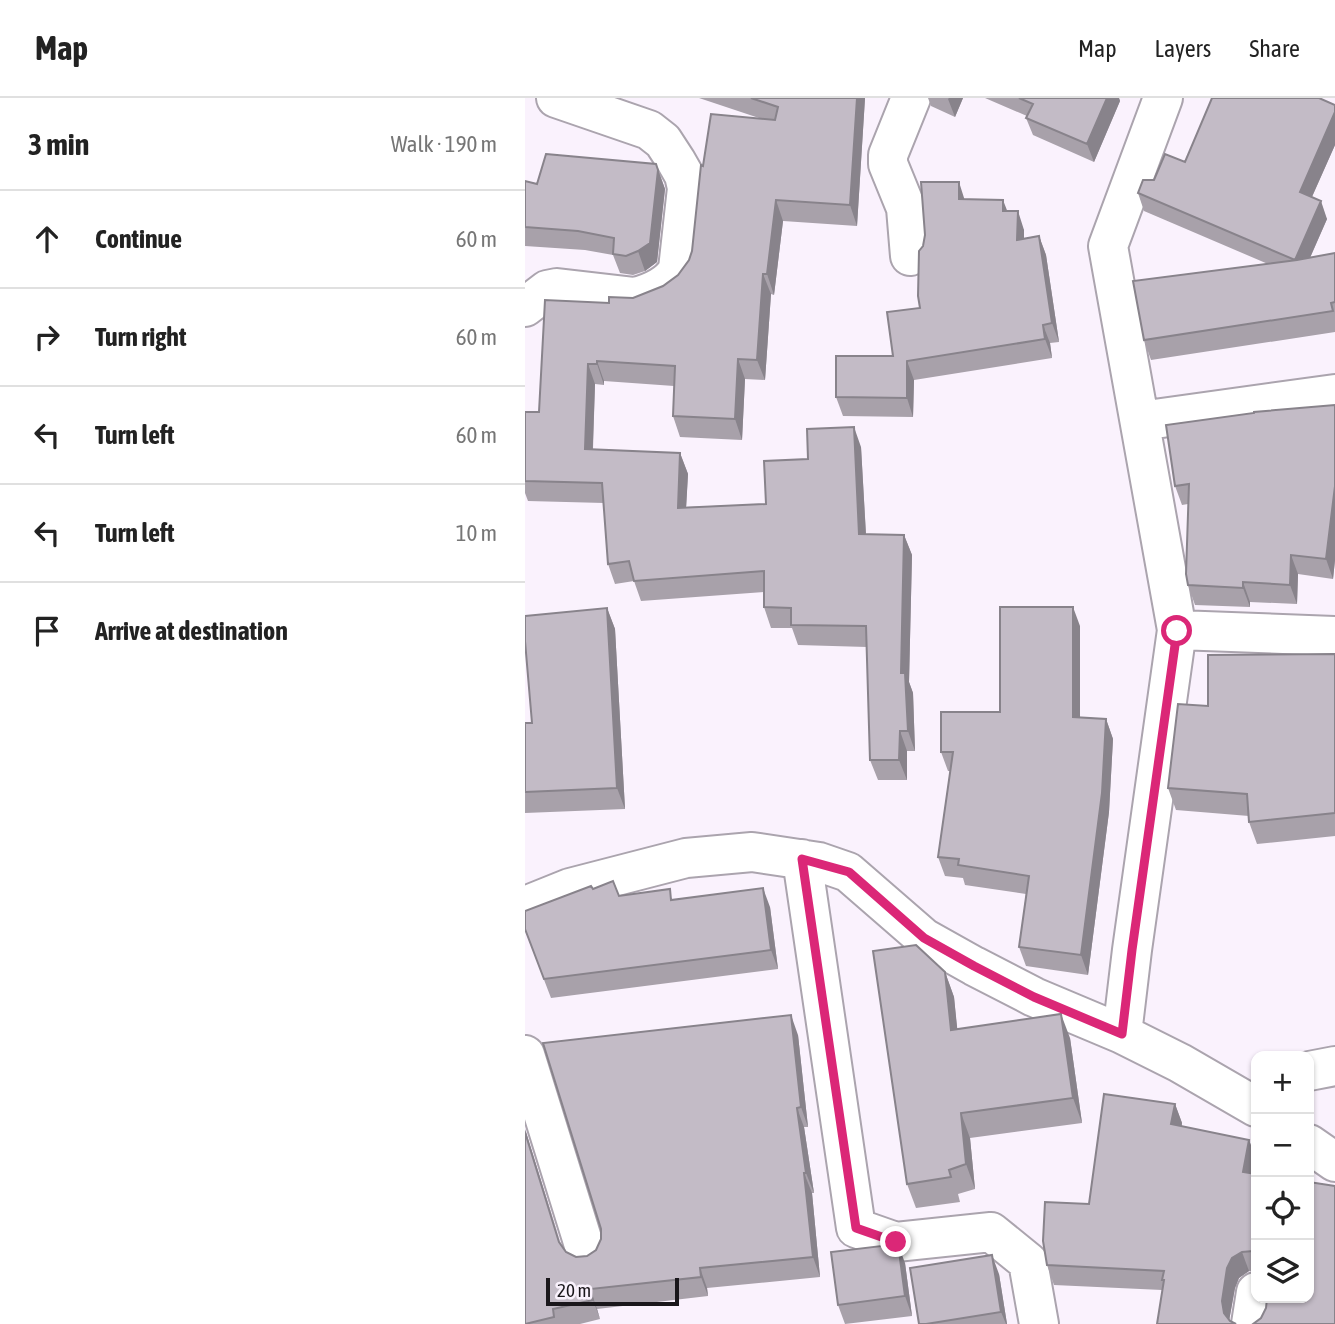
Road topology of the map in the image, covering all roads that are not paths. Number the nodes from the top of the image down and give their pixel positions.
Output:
1 (557, 98) edge
2 (911, 98) edge
3 (1163, 98) edge
4 (911, 256) dead end
5 (525, 307) edge
6 (1335, 394) edge
7 (1140, 421) junction
8 (1177, 631) junction
9 (1335, 636) edge
10 (802, 859) junction
11 (525, 906) edge
12 (1122, 1034) junction
13 (525, 1055) edge
14 (1335, 1066) edge
15 (1314, 1070) edge
16 (1251, 1098) edge
17 (1314, 1147) edge
18 (1335, 1163) edge
19 (587, 1255) edge
20 (1254, 1303) edge
21 (1039, 1324) edge
22 (1251, 1324) edge

1 - 5 street
2 - 4 street
3 - 7 street
6 - 7 street
7 - 8 street
8 - 9 street
8 - 12 street
10 - 11 street
10 - 12 street
10 - 21 street
12 - 16 street
13 - 19 street
14 - 15 street
17 - 18 street
20 - 22 street

